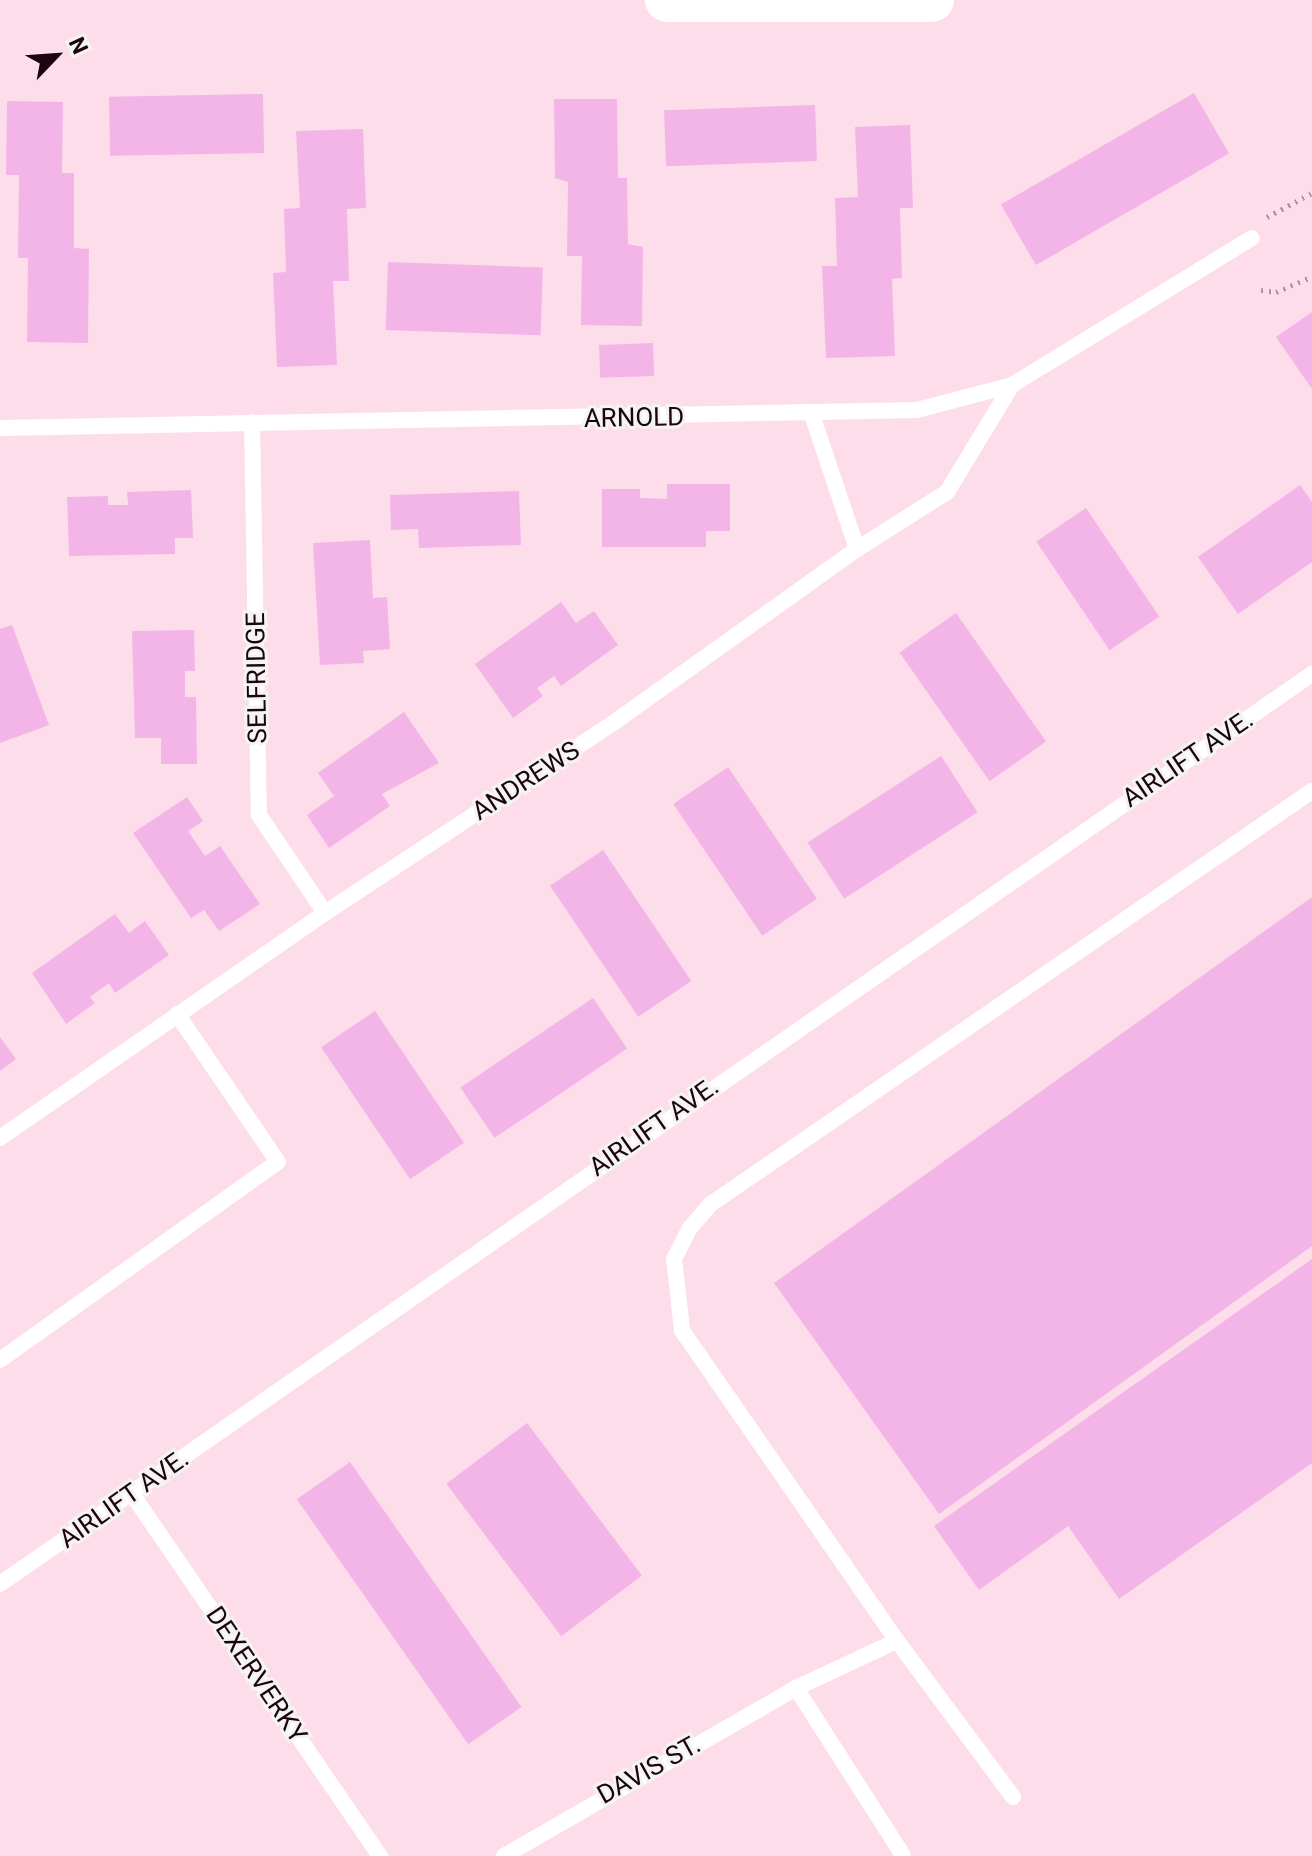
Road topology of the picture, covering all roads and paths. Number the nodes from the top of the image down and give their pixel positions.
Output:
1 (667, 0) edge
2 (932, 0) edge
3 (1312, 193) edge
4 (1252, 238) joint
5 (1312, 277) edge
6 (1261, 290) dead end
7 (1012, 385) junction
8 (811, 412) junction
9 (252, 422) junction
10 (0, 428) edge
11 (857, 549) junction
12 (1312, 674) edge
13 (1312, 791) edge
14 (325, 913) junction
15 (177, 1014) junction
16 (0, 1138) edge
17 (0, 1360) edge
18 (132, 1494) junction
19 (0, 1584) edge
20 (897, 1641) junction
21 (796, 1688) junction
22 (1013, 1797) dead end
23 (903, 1855) edge
24 (380, 1856) edge
25 (504, 1856) edge

1 - 2 highway
3 - 4 path
4 - 7 lane
5 - 6 path
7 - 8 lane, ARNOLD
7 - 11 lane, ANDREWS
8 - 9 lane, ARNOLD
8 - 11 lane
9 - 10 lane, ARNOLD
9 - 14 lane, SELFRIDGE
11 - 14 lane, ANDREWS
12 - 18 lane, AIRLIFT AVE.
13 - 20 lane
14 - 15 lane, ANDREWS
15 - 16 lane, ANDREWS
15 - 17 lane
18 - 19 lane, AIRLIFT AVE.
18 - 24 lane, DEXERVERKY
20 - 21 lane, DAVIS ST.
20 - 22 lane
21 - 23 lane
21 - 25 lane, DAVIS ST.

